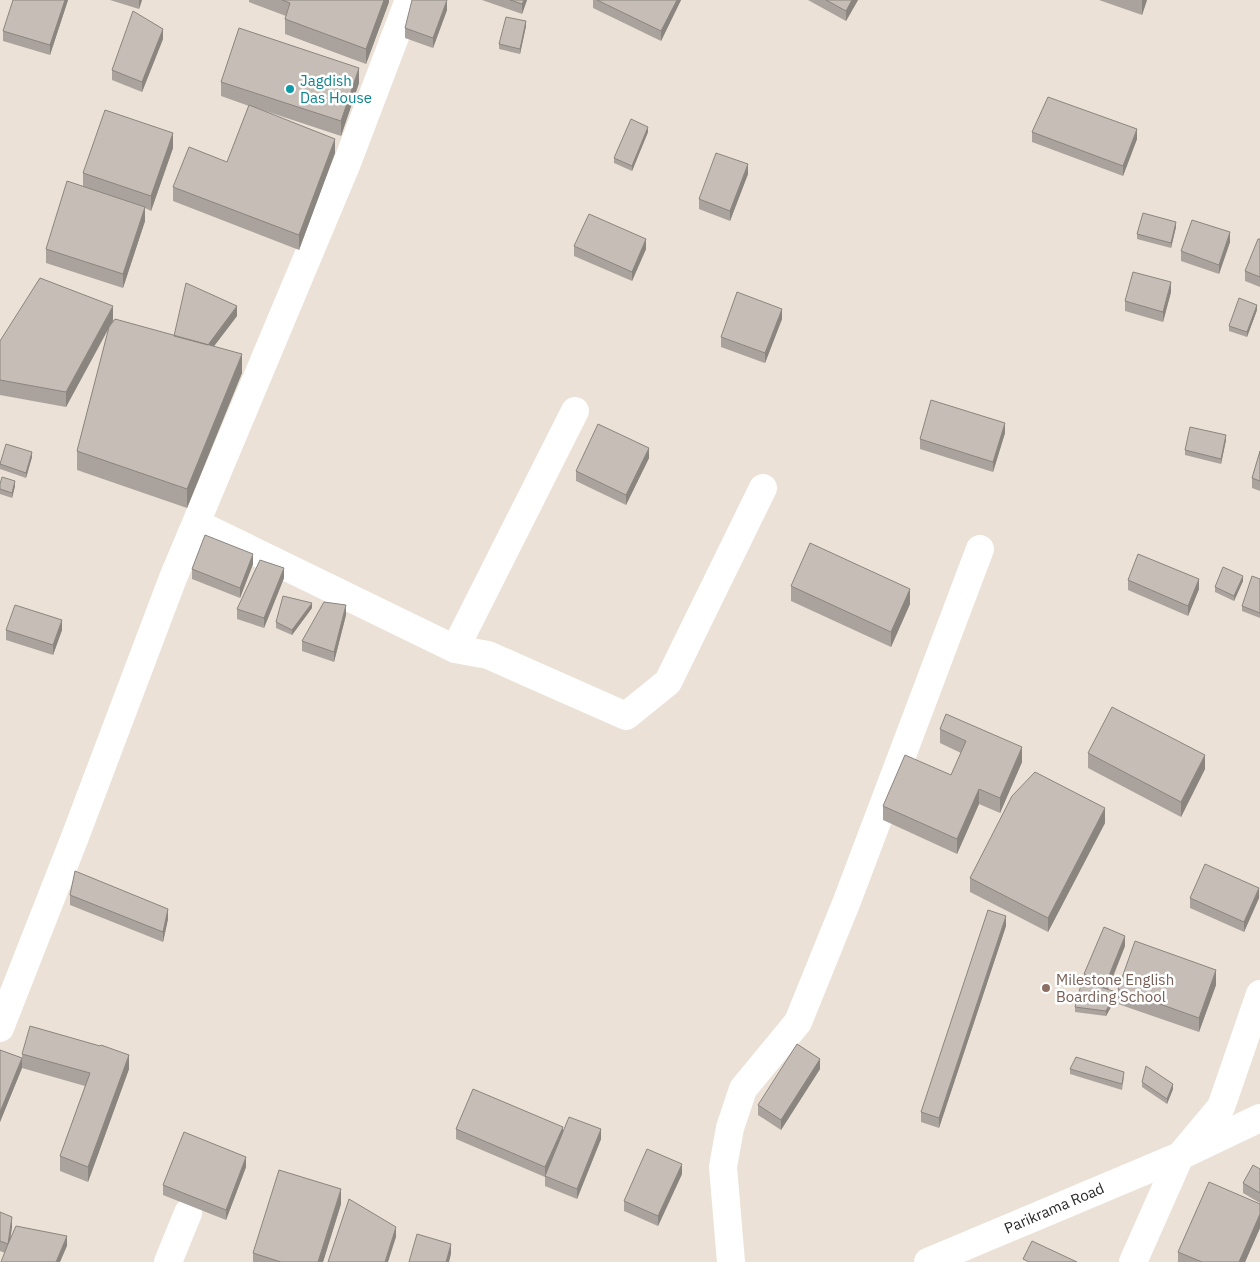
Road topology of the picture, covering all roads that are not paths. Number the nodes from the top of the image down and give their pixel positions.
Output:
1 (408, 0) edge
2 (575, 411) dead end
3 (763, 488) dead end
4 (196, 523) junction
5 (980, 549) dead end
6 (455, 648) junction
7 (1260, 994) edge
8 (0, 1028) edge
9 (1260, 1118) edge
10 (1180, 1156) junction
11 (188, 1213) dead end
12 (168, 1262) edge
13 (731, 1262) edge
14 (928, 1262) edge
15 (1133, 1262) edge

1 - 4 street
2 - 6 street
3 - 6 street
4 - 6 street
4 - 8 street
5 - 13 street
7 - 10 street
9 - 10 street, Parikrama Road
10 - 14 street, Parikrama Road
10 - 15 street
11 - 12 street

